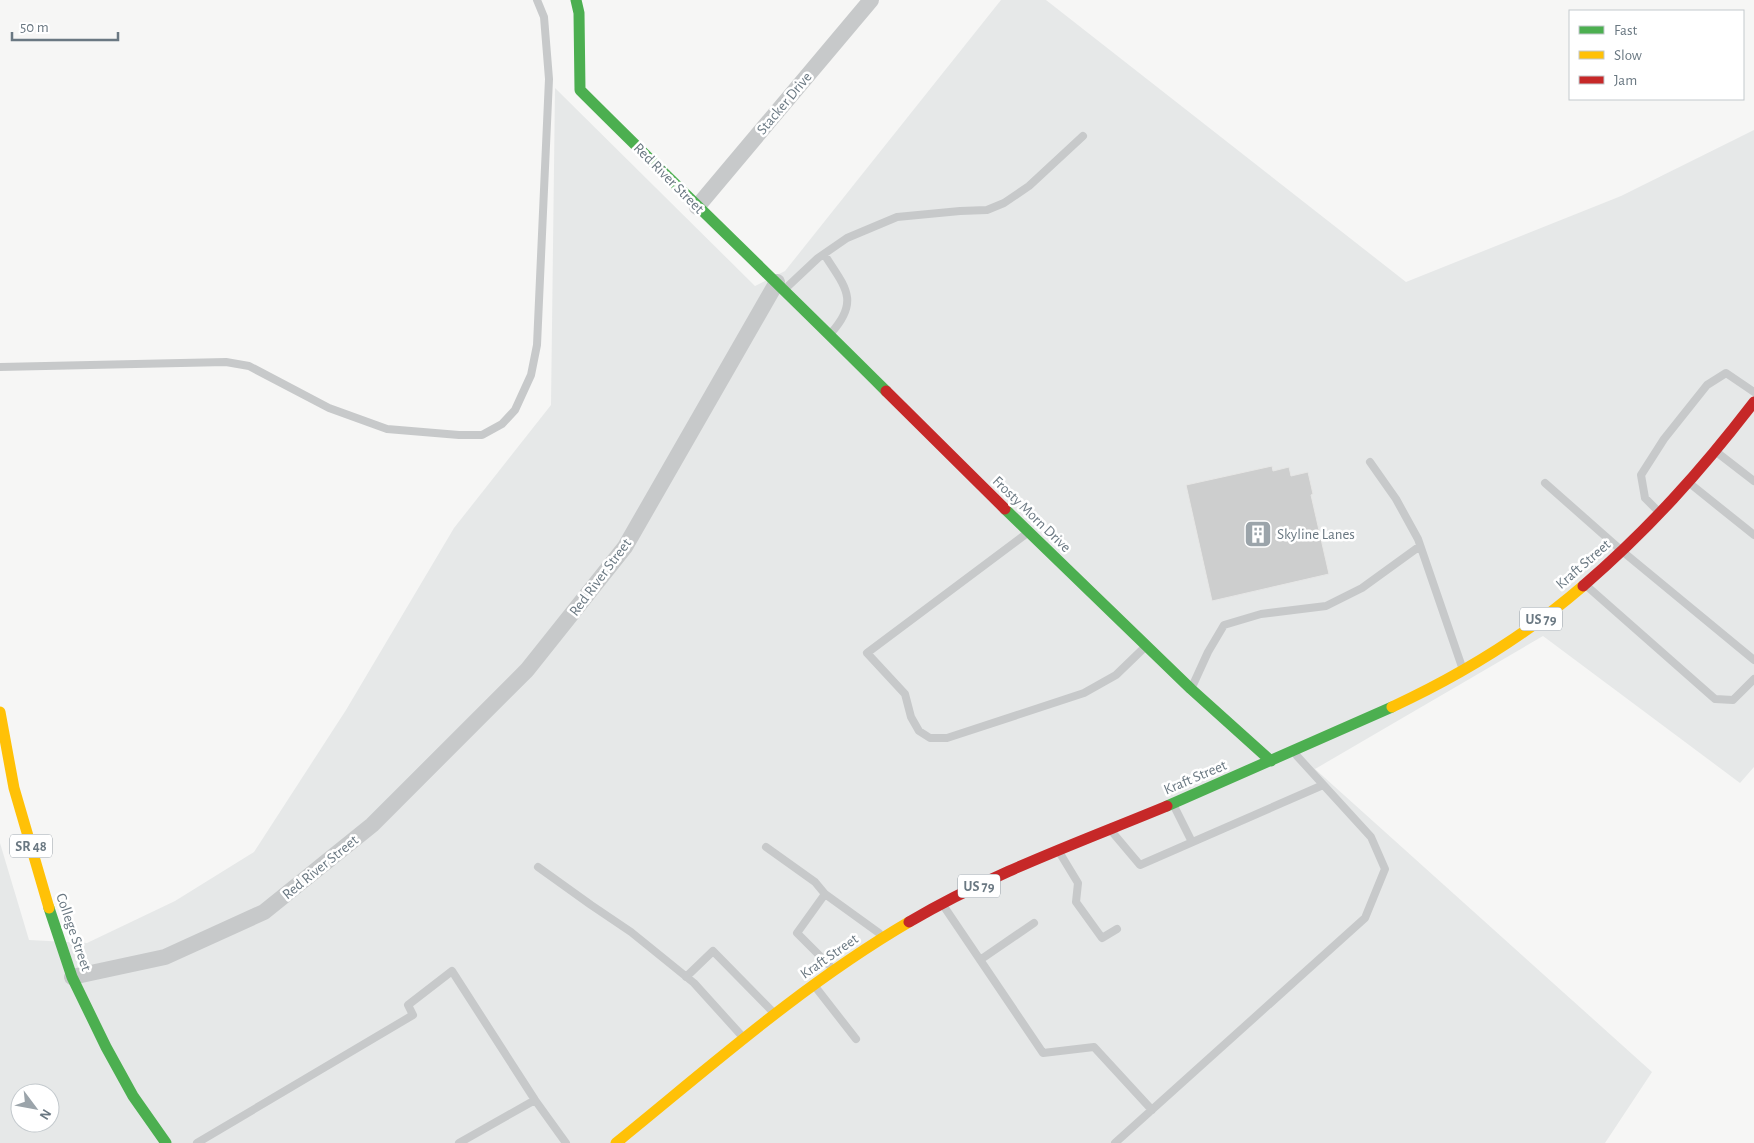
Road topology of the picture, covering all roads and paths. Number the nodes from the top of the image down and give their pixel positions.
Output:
1 (537, 0) edge
2 (590, 0) edge
3 (871, 0) edge
4 (577, 7) edge
5 (1083, 136) dead end
6 (697, 207) junction
7 (824, 254) junction
8 (781, 286) junction
9 (830, 335) junction
10 (0, 367) edge
11 (1754, 392) edge
12 (1754, 402) edge
13 (1716, 451) junction
14 (1370, 462) dead end
15 (1754, 481) edge
16 (1545, 482) dead end
17 (1689, 483) junction
18 (1660, 514) junction
19 (1029, 532) junction
20 (1754, 534) edge
21 (1420, 546) junction
22 (1622, 552) junction
23 (1585, 585) junction
24 (1146, 646) junction
25 (1754, 660) edge
26 (1463, 671) junction
27 (1754, 679) edge
28 (1191, 689) junction
29 (0, 712) edge
30 (1293, 752) junction
31 (1271, 762) junction
32 (1323, 785) junction
33 (1172, 803) junction
34 (1110, 829) junction
35 (1192, 842) junction
36 (766, 847) dead end
37 (1058, 851) junction
38 (538, 866) dead end
39 (824, 894) junction
40 (942, 904) junction
41 (1034, 923) dead end
42 (1117, 929) dead end
43 (884, 937) junction
44 (980, 960) junction
45 (834, 971) junction
46 (72, 977) junction
47 (686, 977) junction
48 (814, 985) junction
49 (775, 1014) junction
50 (744, 1038) junction
51 (856, 1039) dead end
52 (535, 1100) junction
53 (1152, 1110) junction
54 (166, 1143) edge
55 (197, 1143) edge
56 (459, 1143) edge
57 (566, 1143) edge
58 (616, 1143) edge
59 (1115, 1143) edge

1 - 10 lane
2 - 4 street
3 - 6 street, Stacker Drive
4 - 6 main road, Red River Street
5 - 7 lane
6 - 8 main road, Red River Street
7 - 8 lane
7 - 9 lane
8 - 9 main road, Frosty Morn Drive
8 - 46 street, Red River Street
9 - 19 main road, Frosty Morn Drive
11 - 18 lane
12 - 13 main road, Kraft Street / US 79
13 - 15 lane
13 - 17 main road, Kraft Street / US 79
14 - 21 lane
16 - 22 lane
17 - 18 main road, Kraft Street / US 79
17 - 20 lane
18 - 22 main road, Kraft Street / US 79
19 - 24 main road, Frosty Morn Drive
19 - 24 lane
21 - 26 lane
21 - 28 lane
22 - 23 main road, Kraft Street / US 79
22 - 25 lane
23 - 26 main road, Kraft Street / US 79
23 - 27 lane
24 - 28 main road, Frosty Morn Drive
26 - 30 main road, Kraft Street / US 79
28 - 31 main road, Frosty Morn Drive
29 - 46 main road, College Street / SR 48
30 - 31 main road, Kraft Street / US 79
30 - 32 lane
31 - 33 main road, Kraft Street / US 79
32 - 35 lane
32 - 53 lane
33 - 34 main road, Kraft Street / US 79
33 - 35 lane
34 - 35 lane
34 - 37 main road, Kraft Street / US 79
36 - 39 lane
37 - 40 main road, Kraft Street / US 79
37 - 42 lane
38 - 47 lane
39 - 43 lane
39 - 45 lane
40 - 43 main road, Kraft Street / US 79
40 - 44 lane
41 - 44 lane
43 - 45 main road, Kraft Street / US 79
44 - 53 lane
45 - 48 main road, Kraft Street / US 79
46 - 54 main road, College Street / SR 48
47 - 49 lane
47 - 50 lane
48 - 49 main road, Kraft Street / US 79
48 - 51 lane
49 - 50 main road, Kraft Street / US 79
50 - 58 main road, Kraft Street / US 79
52 - 55 lane
52 - 56 lane
52 - 57 lane
53 - 59 lane

